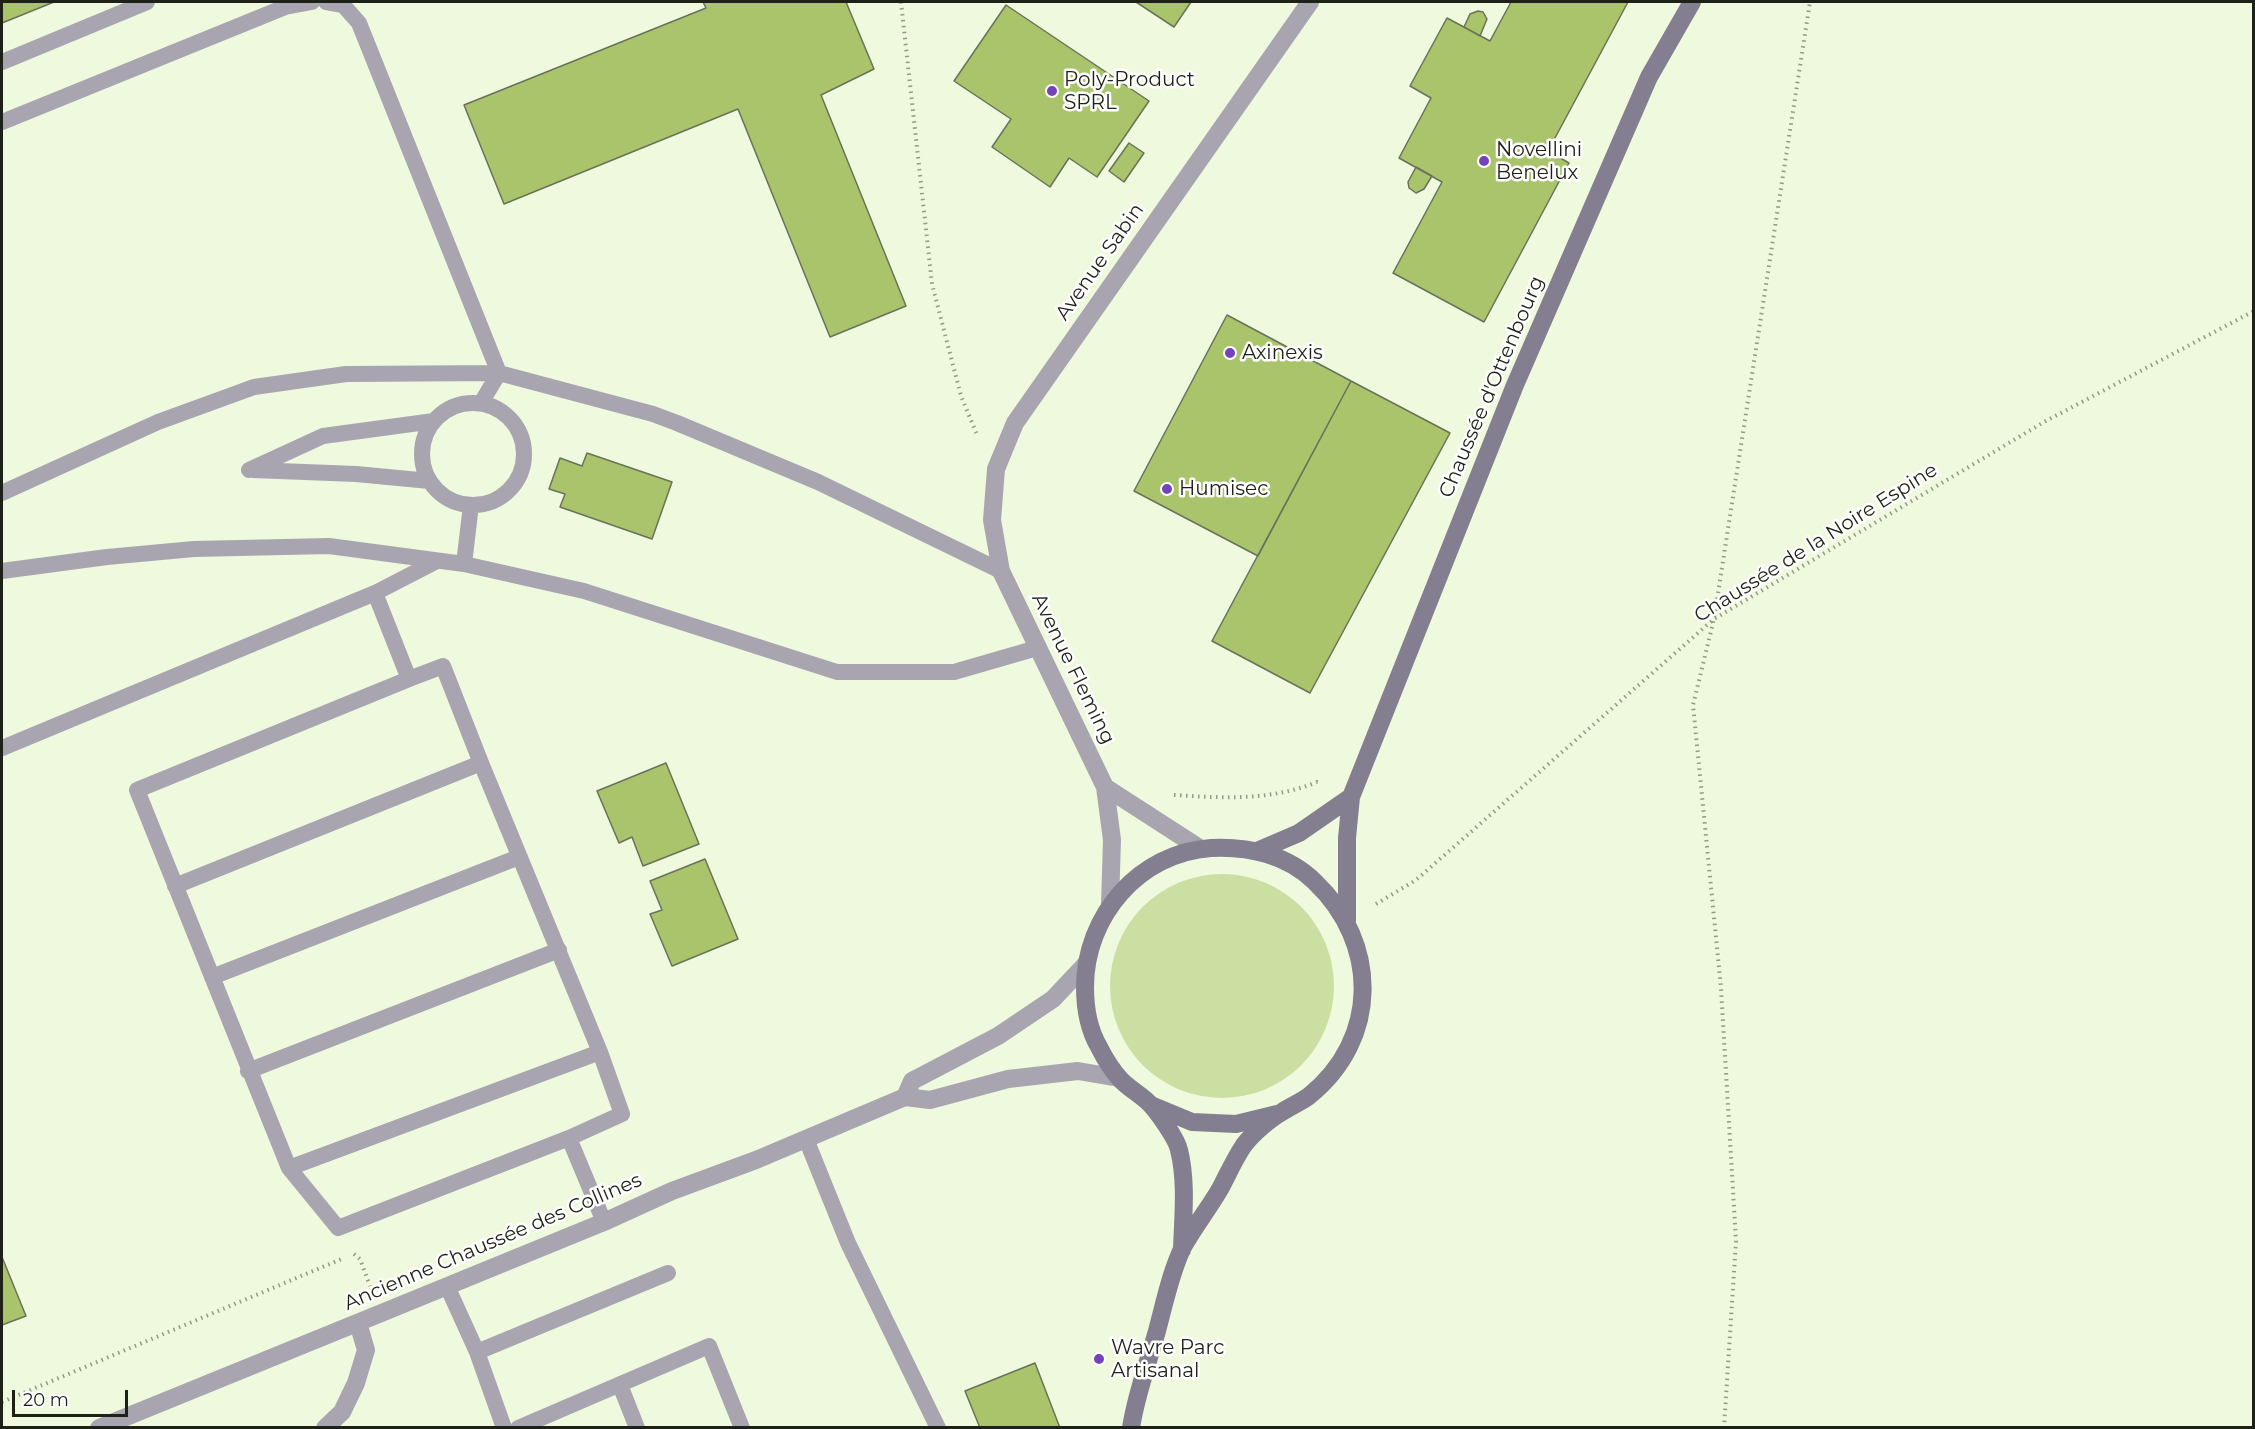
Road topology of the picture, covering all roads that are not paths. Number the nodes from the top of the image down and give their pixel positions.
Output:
1 (147, 2) edge
2 (312, 2) edge
3 (326, 2) edge
4 (1310, 2) edge
5 (1692, 2) edge
6 (2, 62) edge
7 (2, 123) edge
8 (499, 373) junction
9 (481, 403) junction
10 (434, 421) junction
11 (430, 481) junction
12 (2, 493) edge
13 (471, 505) junction
14 (437, 561) junction
15 (464, 564) junction
16 (2, 571) edge
17 (1001, 571) junction
18 (375, 593) junction
19 (1037, 648) junction
20 (409, 679) junction
21 (2, 748) edge
22 (481, 764) junction
23 (1105, 787) junction
24 (1351, 797) junction
25 (1201, 849) junction
26 (1257, 851) junction
27 (519, 856) junction
28 (175, 886) junction
29 (1110, 904) junction
30 (1347, 921) junction
31 (559, 950) junction
32 (1085, 965) junction
33 (212, 977) junction
34 (600, 1052) junction
35 (248, 1071) junction
36 (1119, 1078) junction
37 (905, 1097) junction
38 (1151, 1105) junction
39 (1279, 1113) junction
40 (569, 1138) junction
41 (806, 1139) junction
42 (289, 1167) junction
43 (604, 1222) junction
44 (1182, 1250) junction
45 (668, 1273) dead end
46 (447, 1286) junction
47 (358, 1323) junction
48 (477, 1352) junction
49 (620, 1385) junction
50 (521, 1427) edge
51 (99, 1428) edge
52 (325, 1428) edge
53 (504, 1428) edge
54 (637, 1428) edge
55 (742, 1428) edge
56 (938, 1428) edge
57 (1131, 1428) edge

1 - 6 lane
2 - 7 lane
3 - 8 lane
4 - 17 street, Avenue Sabin
5 - 24 main road, Chaussée d'Ottenbourg
8 - 9 lane
8 - 12 lane
8 - 17 lane
9 - 10 lane
9 - 13 lane
10 - 11 lane
10 - 11 lane
11 - 13 lane
13 - 15 lane
14 - 15 lane
14 - 16 lane
14 - 18 lane
15 - 19 lane
17 - 19 street, Avenue Fleming
18 - 20 lane
18 - 21 lane
19 - 23 street, Avenue Fleming
20 - 22 lane
20 - 28 lane
22 - 27 lane
22 - 28 lane
23 - 25 street
23 - 29 street
24 - 26 main road
24 - 30 main road, Chaussée d'Ottenbourg
25 - 26 main road, Chaussée d'Ottenbourg
25 - 29 main road, Chaussée d'Ottenbourg
26 - 30 main road, Chaussée d'Ottenbourg
27 - 31 lane
27 - 33 lane
28 - 33 lane
29 - 32 main road, Chaussée d'Ottenbourg
30 - 39 main road, Chaussée d'Ottenbourg
31 - 34 lane
31 - 35 lane
32 - 36 main road, Chaussée d'Ottenbourg
32 - 37 street, Ancienne Chaussée des Collines
33 - 35 lane
34 - 40 lane
34 - 42 lane
35 - 42 lane
36 - 37 street, Ancienne Chaussée des Collines
36 - 38 main road, Chaussée d'Ottenbourg
37 - 41 street, Ancienne Chaussée des Collines
38 - 39 main road, Chaussée d'Ottenbourg
38 - 44 main road, Chaussée d'Ottenbourg
39 - 44 main road, Chaussée d'Ottenbourg
40 - 42 lane
40 - 43 lane
41 - 43 street, Ancienne Chaussée des Collines
41 - 56 lane
43 - 46 street, Ancienne Chaussée des Collines
44 - 57 main road, Chaussée d'Ottenbourg
45 - 48 lane
46 - 47 street, Ancienne Chaussée des Collines
46 - 48 lane
47 - 51 street, Ancienne Chaussée des Collines
47 - 52 street
48 - 53 lane
49 - 50 lane
49 - 54 lane
49 - 55 lane

